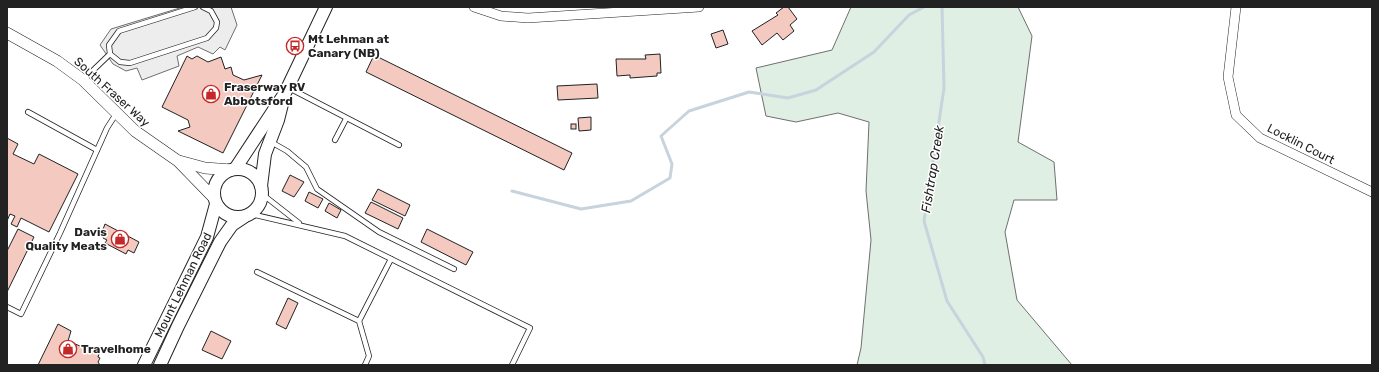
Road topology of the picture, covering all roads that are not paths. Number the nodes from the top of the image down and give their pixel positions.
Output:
1 (195, 7) edge
2 (203, 7) edge
3 (326, 7) edge
4 (474, 7) edge
5 (699, 7) edge
6 (1236, 7) edge
7 (7, 33) edge
8 (110, 54) junction
9 (83, 80) junction
10 (286, 90) junction
11 (28, 112) dead end
12 (116, 114) junction
13 (346, 119) junction
14 (335, 140) dead end
15 (270, 141) junction
16 (399, 145) dead end
17 (97, 150) junction
18 (178, 161) junction
19 (233, 170) junction
20 (262, 190) junction
21 (1372, 192) edge
22 (215, 201) junction
23 (247, 216) junction
24 (301, 224) junction
25 (391, 259) junction
26 (454, 269) dead end
27 (257, 272) dead end
28 (7, 307) edge
29 (359, 321) junction
30 (144, 365) edge
31 (160, 365) edge
32 (365, 365) edge
33 (512, 365) edge

1 - 8 lane
2 - 8 lane
3 - 10 main road
4 - 5 street
6 - 21 street, Locklin Court
7 - 9 street, South Fraser Way
8 - 9 lane
9 - 12 street, South Fraser Way
10 - 13 lane
10 - 15 main road
10 - 19 main road
11 - 17 lane
12 - 17 lane
12 - 18 street, South Fraser Way
13 - 14 lane
13 - 16 lane
15 - 20 main road
15 - 26 lane
17 - 28 lane
18 - 19 street, South Fraser Way
18 - 22 street, South Fraser Way
19 - 20 main road
19 - 22 main road
20 - 23 main road
20 - 24 lane
22 - 23 main road
22 - 30 main road, Mount Lehman Road
23 - 24 lane
23 - 31 main road, Mount Lehman Road
24 - 25 lane
25 - 29 lane
25 - 33 lane
27 - 29 lane
29 - 32 lane

